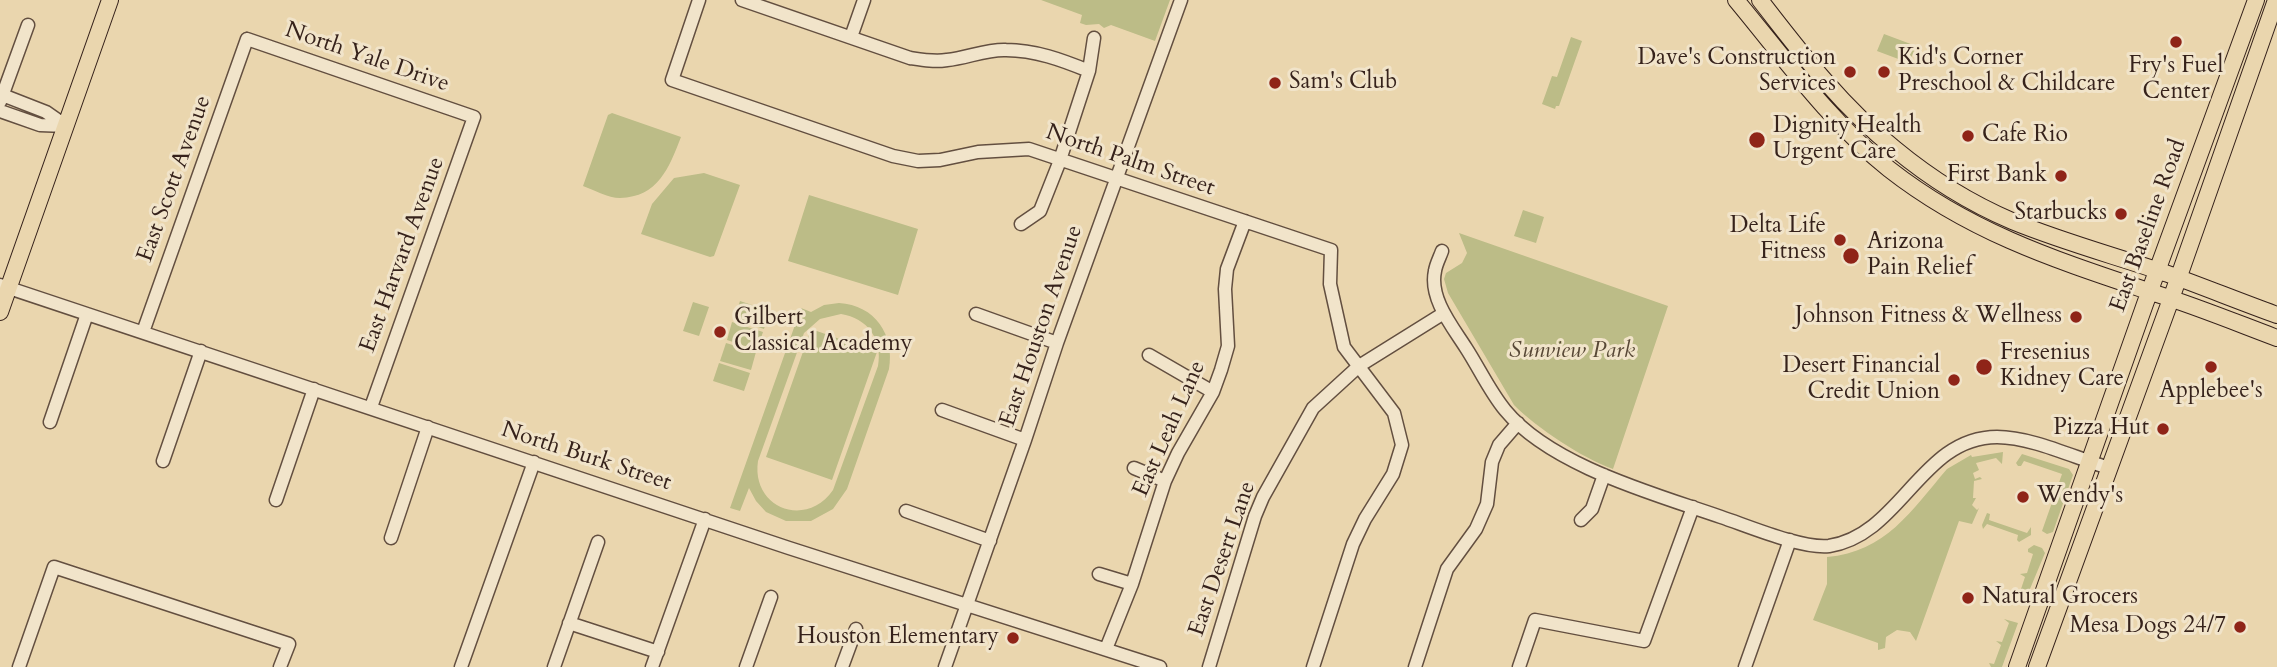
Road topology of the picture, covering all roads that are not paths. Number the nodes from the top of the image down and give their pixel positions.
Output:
1 (110, 0) edge
2 (699, 0) edge
3 (742, 0) edge
4 (864, 0) edge
5 (1181, 0) edge
6 (1736, 0) edge
7 (1760, 0) edge
8 (2256, 0) edge
9 (2276, 0) edge
10 (27, 25) dead end
11 (243, 33) joint
12 (851, 37) junction
13 (1094, 38) dead end
14 (1089, 71) junction
15 (1, 97) edge
16 (0, 111) edge
17 (486, 112) dead end
18 (474, 117) junction
19 (66, 126) junction
20 (1060, 159) junction
21 (1117, 178) junction
22 (1960, 194) junction
23 (1949, 209) junction
24 (1245, 221) junction
25 (1021, 224) dead end
26 (1442, 251) dead end
27 (2168, 274) junction
28 (4, 286) edge
29 (2160, 295) junction
30 (0, 312) edge
31 (1444, 313) junction
32 (87, 314) junction
33 (976, 314) dead end
34 (2277, 315) edge
35 (143, 332) junction
36 (2277, 338) edge
37 (1057, 343) junction
38 (201, 351) junction
39 (1149, 355) dead end
40 (1359, 366) junction
41 (314, 389) junction
42 (1213, 392) junction
43 (371, 407) junction
44 (942, 410) dead end
45 (50, 422) dead end
46 (1518, 423) junction
47 (428, 427) junction
48 (1025, 440) junction
49 (163, 461) dead end
50 (534, 462) junction
51 (2089, 462) junction
52 (1134, 468) dead end
53 (2109, 468) junction
54 (1604, 475) junction
55 (1166, 481) junction
56 (276, 500) dead end
57 (1693, 507) junction
58 (906, 511) dead end
59 (705, 519) junction
60 (1581, 520) dead end
61 (391, 538) dead end
62 (1790, 540) junction
63 (990, 541) junction
64 (598, 542) dead end
65 (1099, 574) dead end
66 (1132, 584) junction
67 (771, 597) dead end
68 (967, 605) junction
69 (569, 623) junction
70 (856, 629) dead end
71 (1107, 649) junction
72 (658, 652) junction
73 (19, 667) edge
74 (281, 667) edge
75 (461, 667) edge
76 (554, 667) edge
77 (652, 667) edge
78 (746, 667) edge
79 (842, 667) edge
80 (945, 667) edge
81 (1160, 667) edge
82 (1209, 667) edge
83 (1312, 667) edge
84 (1415, 667) edge
85 (1519, 667) edge
86 (1745, 667) edge
87 (2017, 667) edge
88 (2037, 667) edge

1 - 19 main road
2 - 20 street, North Palm Street
3 - 12 street
4 - 12 street
5 - 21 street, East Houston Avenue
6 - 23 main road
7 - 22 main road
8 - 27 main road, East Baseline Road
9 - 27 main road, East Baseline Road
10 - 15 street
11 - 18 street, North Yale Drive
11 - 35 street, East Scott Avenue
12 - 14 street
13 - 14 street
14 - 20 street
15 - 19 street
16 - 19 street
17 - 18 street
18 - 43 street, East Harvard Avenue
19 - 28 main road
20 - 21 street, North Palm Street
20 - 25 street
21 - 24 street, North Palm Street
21 - 37 street, East Houston Avenue
22 - 23 main road
22 - 27 main road
23 - 29 main road
24 - 40 street, North Palm Street
24 - 42 street, East Leah Lane
26 - 31 street
27 - 29 main road, East Baseline Road
27 - 29 main road, East Baseline Road
27 - 34 main road
28 - 30 main road
28 - 32 street, North Burk Street
29 - 36 main road
29 - 51 main road, East Baseline Road
29 - 53 main road, East Baseline Road
31 - 40 street, East Desert Lane
31 - 46 street
32 - 35 street, North Burk Street
32 - 45 street
33 - 37 street
35 - 38 street, North Burk Street
37 - 48 street, East Houston Avenue
38 - 41 street, North Burk Street
38 - 49 street
39 - 42 street
40 - 82 street, East Desert Lane
40 - 83 street
41 - 43 street, North Burk Street
41 - 56 street
42 - 55 street, East Leah Lane
43 - 47 street, North Burk Street
44 - 48 street
46 - 54 street
46 - 84 street
47 - 50 street, North Burk Street
47 - 61 street
48 - 63 street, East Houston Avenue
50 - 59 street, North Burk Street
50 - 75 street
51 - 53 street
51 - 62 street
51 - 87 main road, East Baseline Road
52 - 55 street
53 - 88 main road, East Baseline Road
54 - 57 street
54 - 60 street
55 - 66 street, East Leah Lane
57 - 62 street
57 - 85 street
58 - 63 street
59 - 68 street, North Burk Street
59 - 72 street
62 - 86 street
63 - 68 street, East Houston Avenue
64 - 69 street
65 - 66 street
66 - 71 street, East Leah Lane
67 - 78 street
68 - 71 street, North Burk Street
68 - 80 street, East Houston Avenue
69 - 72 street
69 - 76 street
70 - 79 street
71 - 81 street, North Burk Street
72 - 77 street
73 - 74 street

